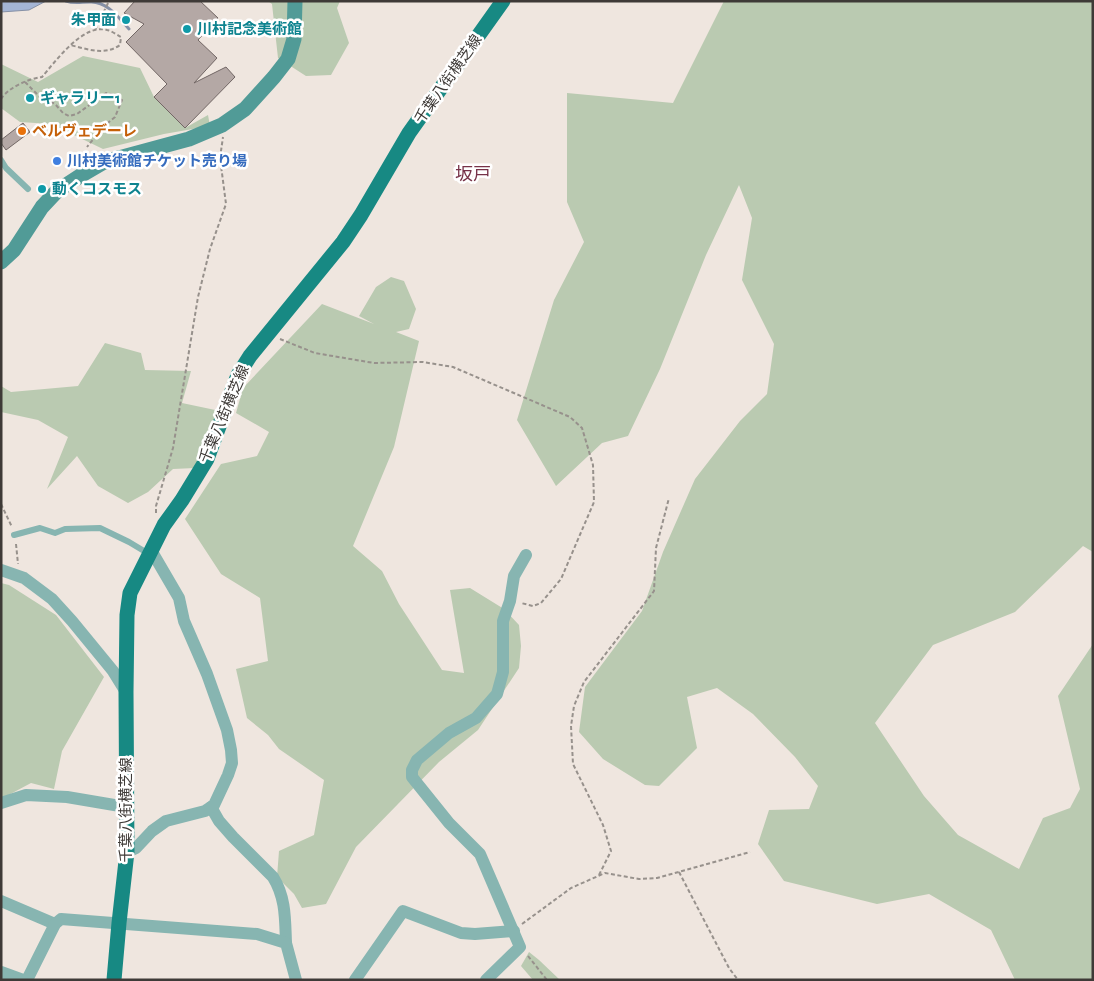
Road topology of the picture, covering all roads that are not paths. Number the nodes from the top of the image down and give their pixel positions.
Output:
1 (294, 1) edge
2 (503, 1) edge
3 (1, 160) edge
4 (28, 189) dead end
5 (1, 262) edge
6 (14, 535) dead end
7 (150, 552) junction
8 (526, 555) dead end
9 (1, 570) edge
10 (126, 692) junction
11 (1, 803) edge
12 (210, 807) junction
13 (126, 808) junction
14 (127, 852) junction
15 (1, 901) edge
16 (119, 923) junction
17 (55, 924) junction
18 (514, 931) junction
19 (286, 943) junction
20 (1, 972) edge
21 (23, 980) edge
22 (27, 980) edge
23 (114, 980) edge
24 (296, 980) edge
25 (355, 980) edge
26 (486, 980) edge

1 - 5 street
2 - 7 main road, 千葉八街横芝線
3 - 4 lane
6 - 7 lane
7 - 10 main road, 千葉八街横芝線
7 - 12 street
8 - 18 street
9 - 10 street
10 - 13 main road, 千葉八街横芝線
11 - 13 street
12 - 14 street
12 - 19 street
13 - 14 main road, 千葉八街横芝線
14 - 16 main road, 千葉八街横芝線
15 - 17 street
16 - 17 street
16 - 19 street
16 - 23 main road, 千葉八街横芝線
17 - 22 street
18 - 25 street
18 - 26 street
19 - 24 street
20 - 21 street

